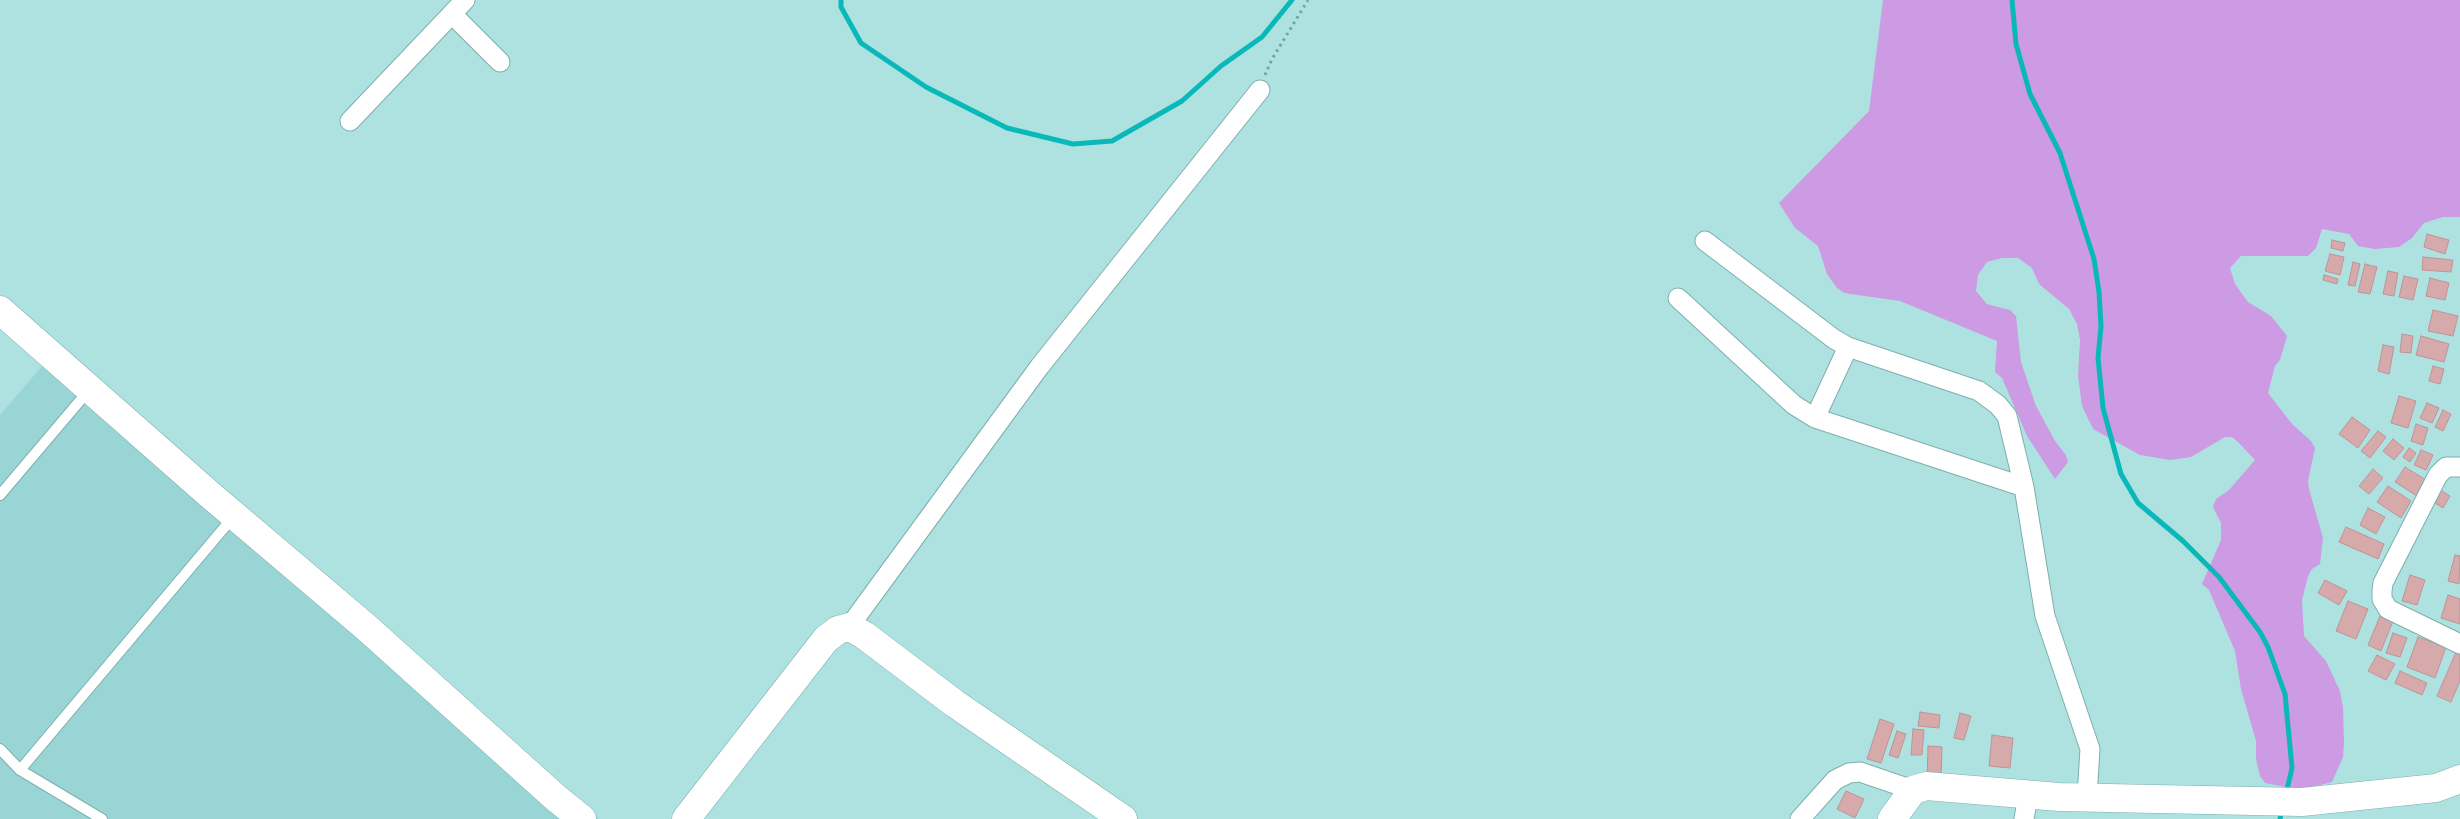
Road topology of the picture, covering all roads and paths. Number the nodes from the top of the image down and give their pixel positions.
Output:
1 (465, 0) edge
2 (1308, 0) edge
3 (452, 14) junction
4 (500, 62) dead end
5 (1260, 90) joint
6 (350, 121) dead end
7 (1705, 241) dead end
8 (1678, 298) dead end
9 (0, 310) edge
10 (1848, 347) junction
11 (90, 389) junction
12 (1815, 418) junction
13 (2460, 467) edge
14 (2024, 487) junction
15 (0, 495) edge
16 (234, 516) junction
17 (849, 627) junction
18 (2460, 644) edge
19 (0, 749) edge
20 (20, 770) junction
21 (2460, 779) edge
22 (1913, 790) junction
23 (2088, 796) junction
24 (2026, 807) edge
25 (102, 819) edge
26 (582, 819) edge
27 (686, 819) edge
28 (1123, 819) edge
29 (1800, 819) edge
30 (1892, 819) edge

1 - 3 street
2 - 5 path
3 - 4 street
3 - 6 street
5 - 17 street
7 - 10 street
8 - 12 street
9 - 11 street
10 - 12 street
10 - 14 street
11 - 15 lane
11 - 16 street
12 - 14 street
13 - 18 street
14 - 23 street
16 - 20 lane
16 - 26 street
17 - 27 street
17 - 28 street
19 - 20 lane
20 - 25 lane
21 - 23 street
22 - 24 street
22 - 29 street
22 - 30 street
23 - 24 street

